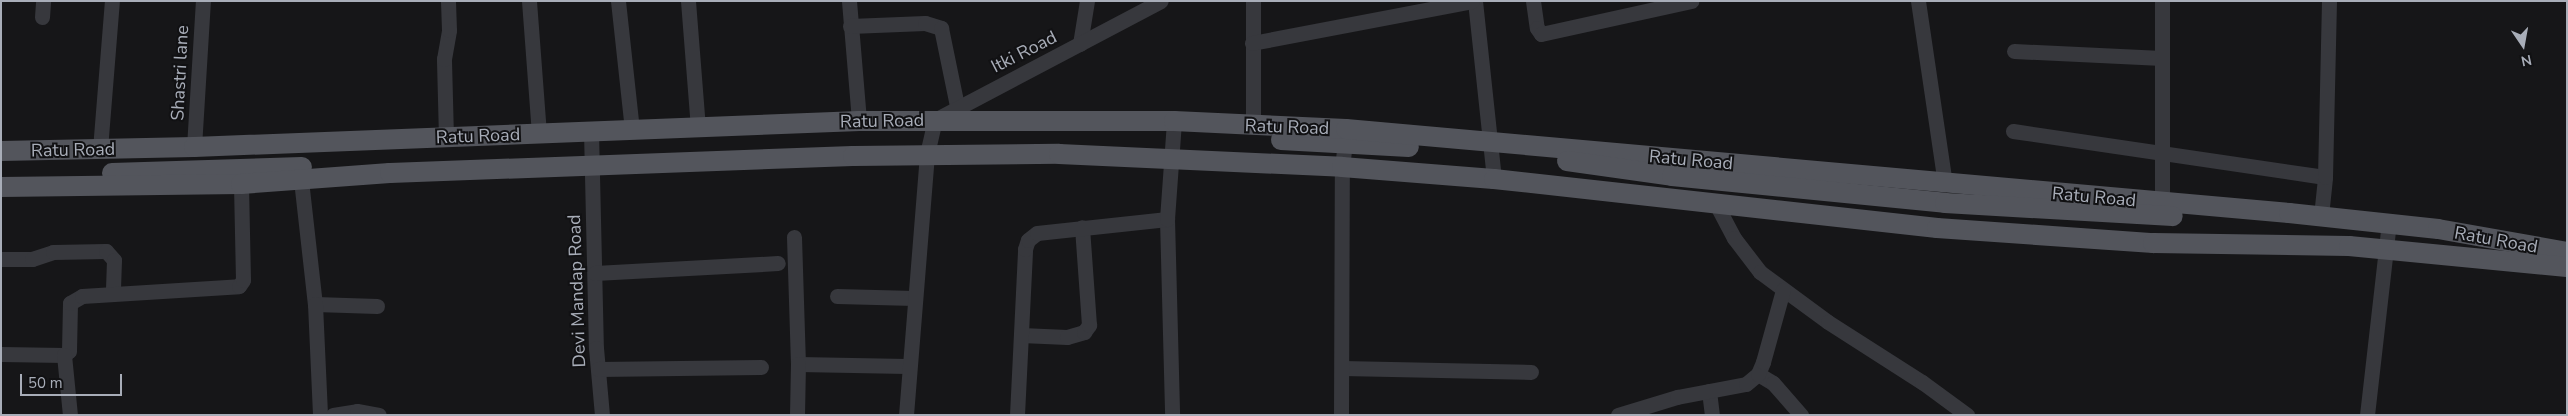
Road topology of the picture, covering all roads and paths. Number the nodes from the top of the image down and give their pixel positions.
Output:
1 (43, 1) edge
2 (112, 1) edge
3 (202, 1) edge
4 (448, 1) edge
5 (529, 1) edge
6 (618, 1) edge
7 (688, 1) edge
8 (849, 1) edge
9 (1087, 1) edge
10 (1162, 1) edge
11 (1253, 1) edge
12 (1474, 1) edge
13 (1533, 1) edge
14 (1692, 1) edge
15 (1918, 1) edge
16 (2162, 1) edge
17 (2329, 1) edge
18 (42, 18) dead end
19 (850, 26) junction
20 (1252, 43) junction
21 (1080, 44) junction
22 (2014, 51) dead end
23 (2162, 58) junction
24 (957, 106) junction
25 (935, 120) junction
26 (859, 121) junction
27 (1174, 121) junction
28 (1253, 126) junction
29 (698, 127) junction
30 (1346, 129) junction
31 (632, 130) junction
32 (591, 131) junction
33 (2013, 131) dead end
34 (540, 134) junction
35 (446, 137) junction
36 (1492, 142) junction
37 (194, 147) junction
38 (100, 150) junction
39 (1, 151) edge
40 (2161, 152) junction
41 (927, 154) junction
42 (1171, 159) junction
43 (1, 163) edge
44 (592, 166) junction
45 (1342, 167) junction
46 (1, 176) edge
47 (2325, 176) junction
48 (1494, 179) junction
49 (301, 180) junction
50 (241, 184) junction
51 (1945, 184) junction
52 (1, 186) edge
53 (1714, 202) junction
54 (2162, 202) junction
55 (2319, 216) junction
56 (1167, 219) junction
57 (2389, 223) junction
58 (1082, 227) junction
59 (2258, 228) junction
60 (794, 237) dead end
61 (2307, 247) junction
62 (2386, 248) junction
63 (2567, 252) edge
64 (1, 259) edge
65 (778, 263) dead end
66 (2567, 267) edge
67 (595, 273) junction
68 (1783, 290) junction
69 (113, 294) junction
70 (837, 296) dead end
71 (914, 298) junction
72 (315, 304) junction
73 (377, 306) dead end
74 (1021, 335) junction
75 (1, 354) edge
76 (64, 355) junction
77 (798, 364) junction
78 (761, 366) dead end
79 (907, 366) junction
80 (1342, 368) junction
81 (598, 369) junction
82 (1531, 372) dead end
83 (1758, 374) junction
84 (1709, 392) junction
85 (70, 415) edge
86 (320, 415) edge
87 (333, 415) edge
88 (379, 415) edge
89 (602, 415) edge
90 (798, 415) edge
91 (906, 415) edge
92 (1017, 415) edge
93 (1172, 415) edge
94 (1341, 415) edge
95 (1618, 415) edge
96 (1712, 415) edge
97 (1801, 415) edge
98 (1967, 415) edge
99 (2367, 415) edge

1 - 18 street
2 - 38 street
3 - 37 street, Shastri lane
4 - 35 street
5 - 34 street
6 - 31 street
7 - 29 street
8 - 19 street
9 - 21 street
10 - 21 street, Itki Road
11 - 20 street
12 - 20 street
12 - 36 street
13 - 14 street
15 - 51 street
16 - 23 street
17 - 47 street
19 - 24 street
19 - 26 street
20 - 28 street
21 - 24 street, Itki Road
22 - 23 street
23 - 40 street
24 - 25 street, Itki Road
25 - 26 main road, Ratu Road
25 - 27 main road, Ratu Road
25 - 41 street
26 - 29 main road, Ratu Road
27 - 28 main road, Ratu Road
27 - 42 street
28 - 30 main road, Ratu Road
29 - 31 main road, Ratu Road
30 - 36 main road, Ratu Road
30 - 45 street
31 - 32 main road, Ratu Road
32 - 34 main road, Ratu Road
32 - 44 street, Devi Mandap Road
33 - 40 street
34 - 35 main road, Ratu Road
35 - 37 main road, Ratu Road
36 - 48 street
36 - 51 main road, Ratu Road
37 - 38 main road, Ratu Road
38 - 39 main road, Ratu Road
40 - 47 street
40 - 54 street
41 - 42 main road, Ratu Road
41 - 44 main road, Ratu Road
41 - 71 street
42 - 45 main road, Ratu Road
42 - 56 street
43 - 59 main road
44 - 49 main road, Ratu Road
44 - 67 street, Devi Mandap Road
45 - 48 main road, Ratu Road
45 - 80 street
46 - 59 main road
47 - 55 street
48 - 53 main road, Ratu Road
49 - 50 main road, Ratu Road
49 - 72 street
50 - 52 main road, Ratu Road
50 - 69 street
51 - 54 main road, Ratu Road
53 - 61 main road, Ratu Road
53 - 68 street
54 - 55 main road, Ratu Road
55 - 57 main road, Ratu Road
55 - 59 main road
56 - 58 street
56 - 93 street
57 - 62 street
57 - 63 main road, Ratu Road
58 - 74 street
58 - 74 street
59 - 61 main road
60 - 77 street
61 - 62 main road, Ratu Road
62 - 66 main road, Ratu Road
62 - 99 street
64 - 69 street
65 - 67 street
67 - 81 street, Devi Mandap Road
68 - 83 street
68 - 98 street
69 - 76 street
70 - 71 street
71 - 79 street
72 - 73 street
72 - 86 street
74 - 92 street
75 - 76 street
76 - 85 street
77 - 79 street
77 - 90 street
78 - 81 street
79 - 91 street
80 - 82 street
80 - 94 street
81 - 89 street, Devi Mandap Road
83 - 84 street
83 - 97 street
84 - 95 street
84 - 96 street
87 - 88 street

